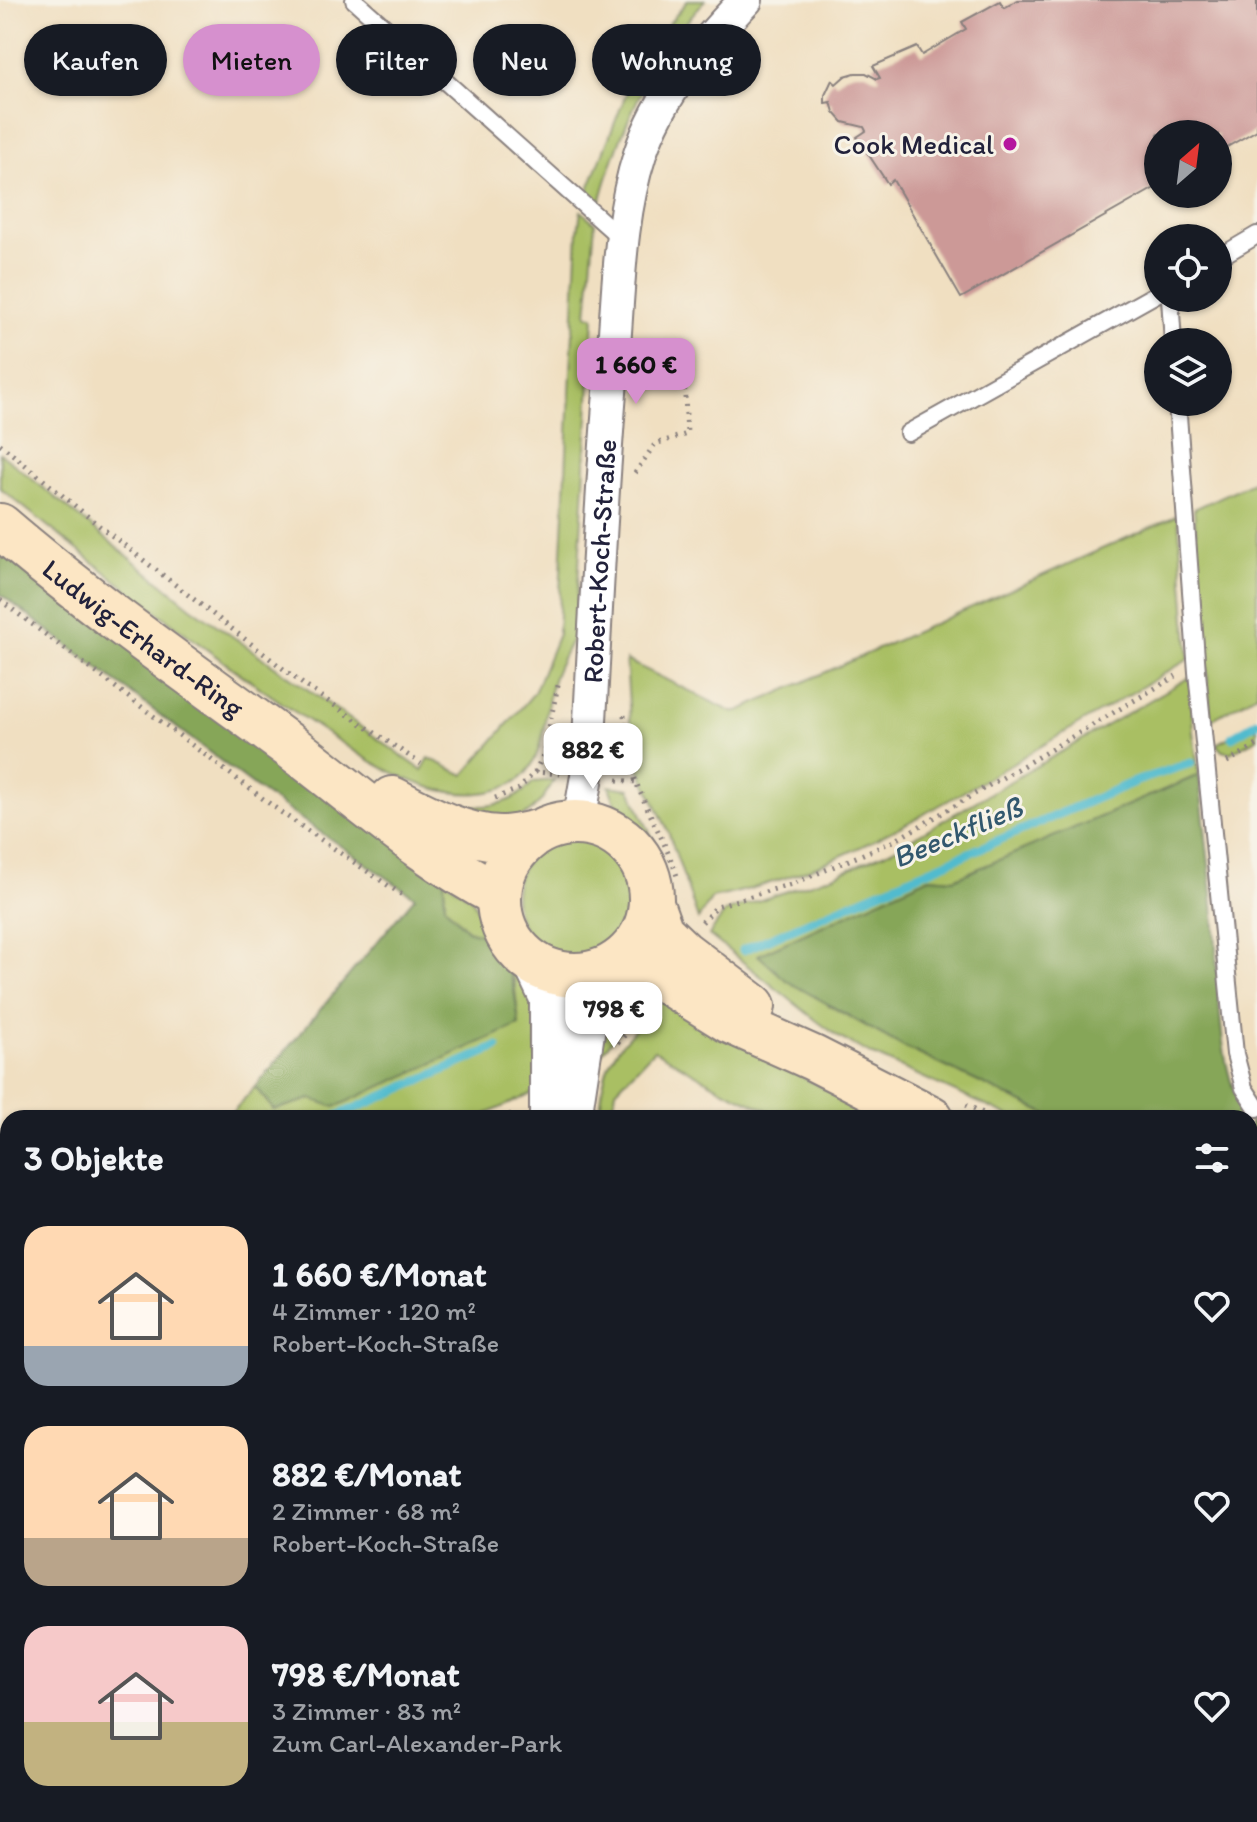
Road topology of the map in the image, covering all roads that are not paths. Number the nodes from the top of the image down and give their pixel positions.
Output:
1 (354, 0) edge
2 (746, 0) edge
3 (1257, 235) edge
4 (623, 240) junction
5 (1232, 250) edge
6 (1144, 301) edge
7 (1178, 416) edge
8 (908, 433) dead end
9 (0, 526) edge
10 (289, 746) junction
11 (579, 822) junction
12 (538, 832) junction
13 (499, 895) junction
14 (666, 897) junction
15 (534, 964) junction
16 (605, 968) junction
17 (813, 1058) junction
18 (1257, 1108) edge
19 (550, 1110) edge
20 (573, 1110) edge
21 (943, 1110) edge

1 - 4 lane
2 - 4 street, Robert-Koch-Straße
3 - 5 lane
4 - 11 street, Robert-Koch-Straße
6 - 8 lane
7 - 18 lane
9 - 10 main road, Ludwig-Erhard-Ring
10 - 12 main road, Ludwig-Erhard-Ring
10 - 13 main road, Ludwig-Erhard-Ring
11 - 12 main road
11 - 14 main road
12 - 13 main road
13 - 15 main road
14 - 16 main road
14 - 17 main road
15 - 16 main road
15 - 19 street
16 - 17 main road
16 - 20 street
17 - 21 main road

